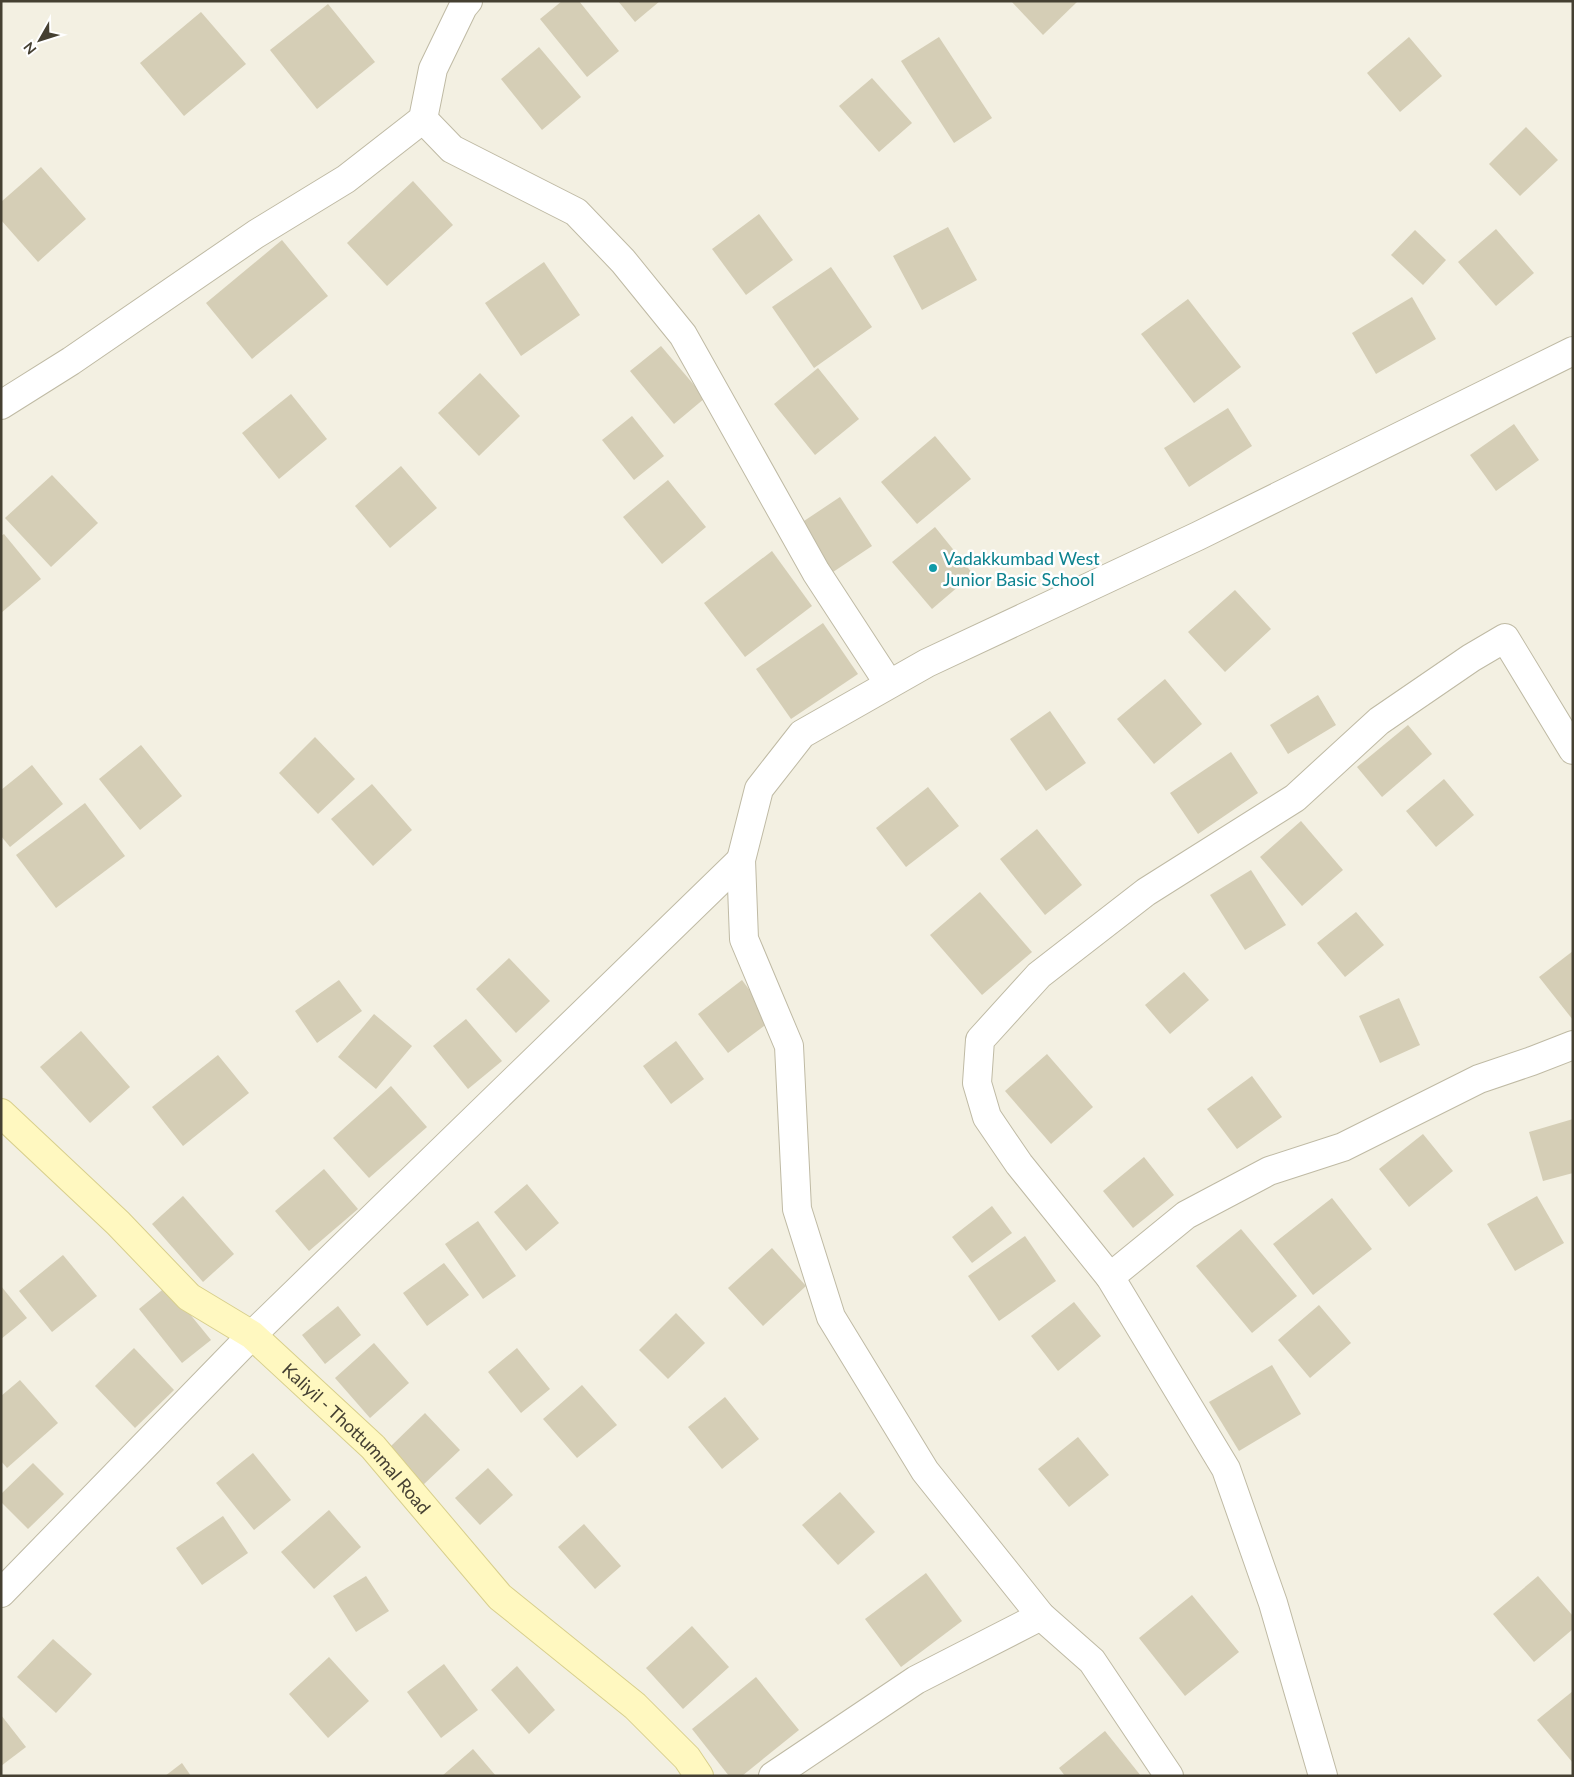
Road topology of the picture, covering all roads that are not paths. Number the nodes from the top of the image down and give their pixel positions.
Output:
1 (468, 1) edge
2 (423, 119) junction
3 (1573, 351) edge
4 (1, 405) edge
5 (889, 684) junction
6 (1573, 750) edge
7 (741, 860) junction
8 (1573, 1045) edge
9 (1, 1113) edge
10 (1110, 1277) junction
11 (252, 1335) junction
12 (1, 1593) edge
13 (1041, 1616) junction
14 (699, 1776) edge
15 (773, 1776) edge
16 (1169, 1776) edge
17 (1324, 1776) edge

1 - 2 street
2 - 4 street
2 - 5 street
3 - 5 street
5 - 7 street
6 - 10 street
7 - 11 street
7 - 13 street
8 - 10 street
9 - 11 main road, Kaliyil - Thottummal Road
10 - 17 street
11 - 12 street
11 - 14 main road, Kaliyil - Thottummal Road
13 - 15 street
13 - 16 street

